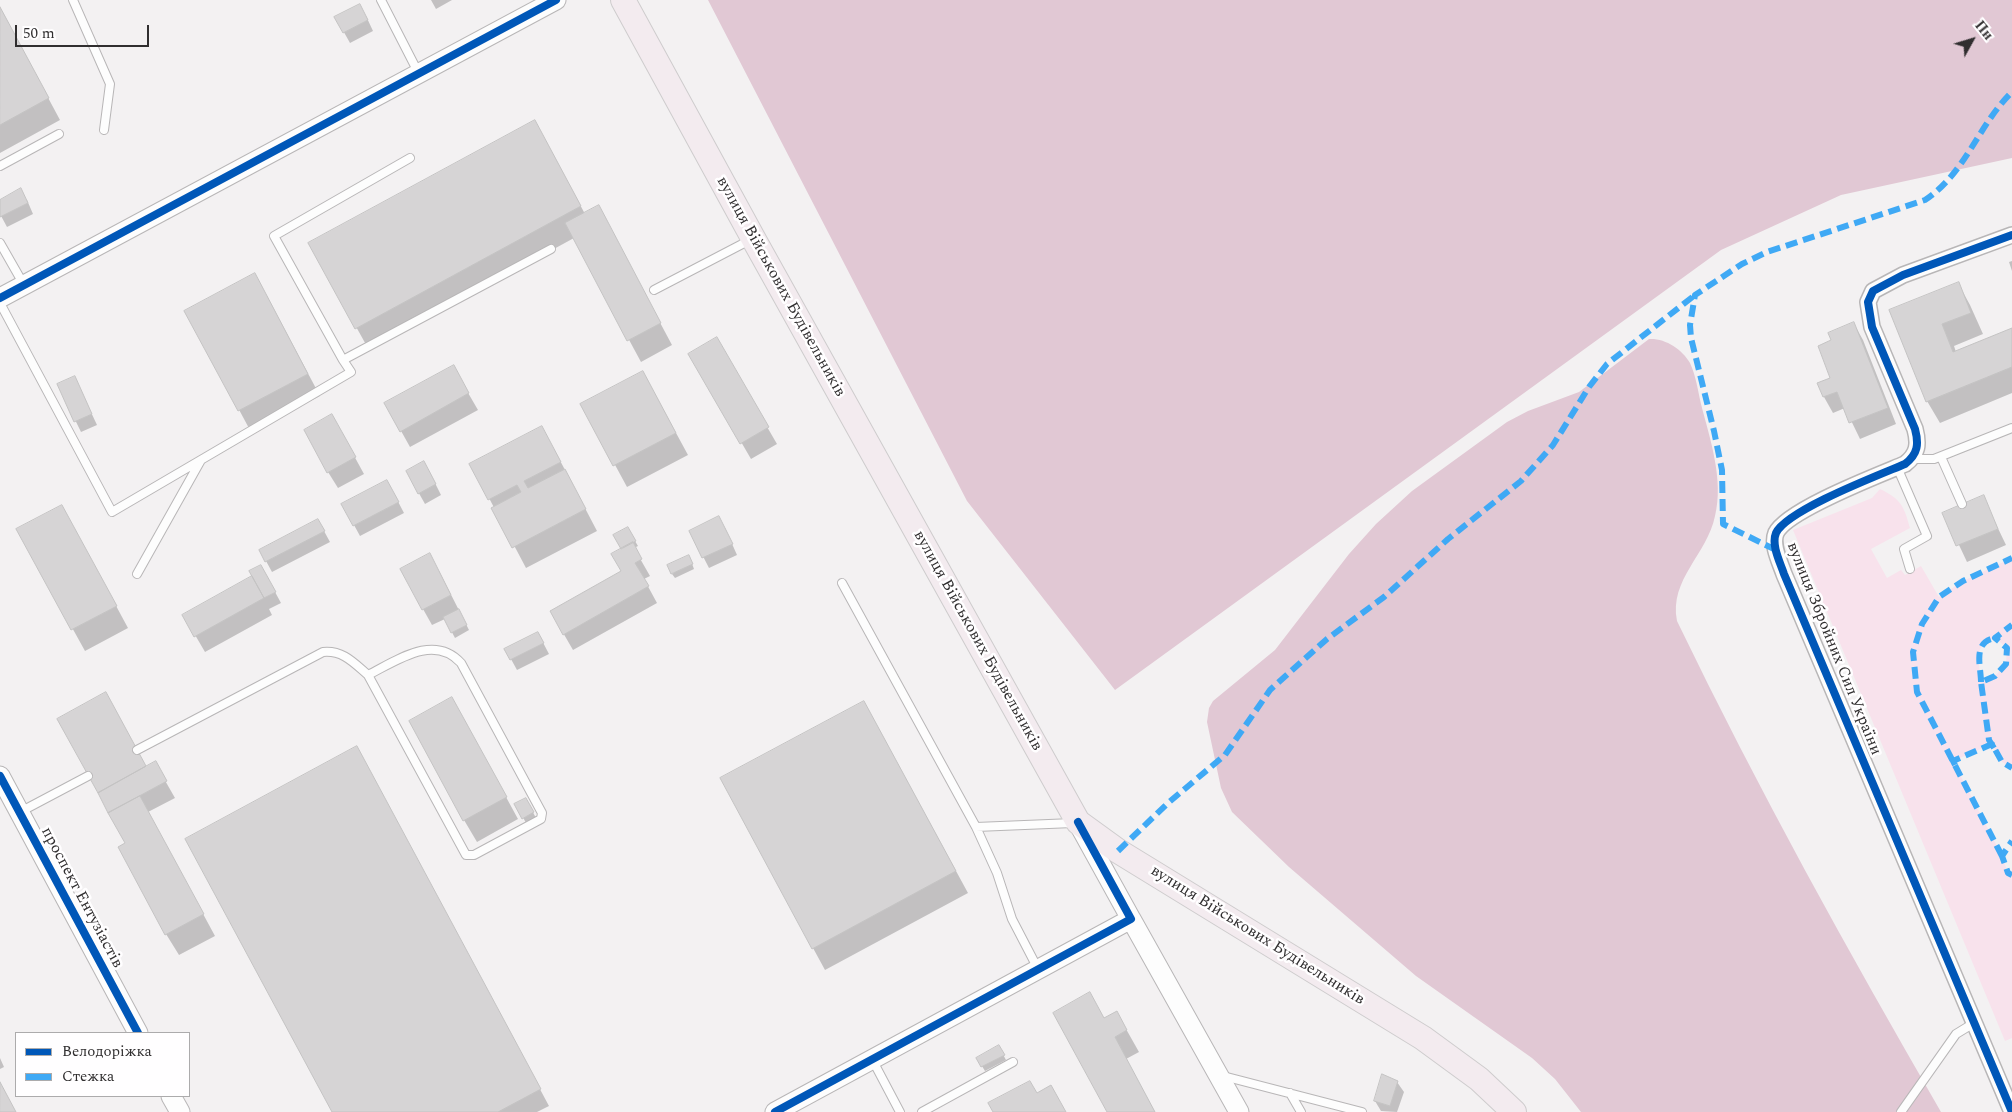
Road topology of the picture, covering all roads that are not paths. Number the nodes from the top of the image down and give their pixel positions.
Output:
1 (73, 0) edge
2 (381, 0) edge
3 (556, 0) edge
4 (623, 0) edge
5 (419, 74) junction
6 (104, 130) dead end
7 (59, 134) dead end
8 (410, 158) dead end
9 (0, 166) edge
10 (2012, 235) edge
11 (753, 238) junction
12 (0, 243) edge
13 (551, 249) dead end
14 (24, 285) junction
15 (654, 290) dead end
16 (0, 298) edge
17 (0, 303) edge
18 (343, 360) junction
19 (2012, 428) edge
20 (1940, 456) junction
21 (202, 459) junction
22 (1911, 459) junction
23 (1897, 467) junction
24 (1962, 504) dead end
25 (1910, 569) dead end
26 (137, 574) dead end
27 (842, 583) dead end
28 (368, 675) junction
29 (138, 750) dead end
30 (0, 776) edge
31 (88, 776) dead end
32 (20, 812) junction
33 (1078, 822) junction
34 (976, 827) junction
35 (1131, 919) junction
36 (1038, 970) junction
37 (1974, 1024) junction
38 (137, 1032) edge
39 (873, 1060) junction
40 (1013, 1062) dead end
41 (1218, 1075) junction
42 (1290, 1093) junction
43 (172, 1097) edge
44 (180, 1112) edge
45 (775, 1112) edge
46 (900, 1112) edge
47 (922, 1112) edge
48 (1239, 1112) edge
49 (1302, 1112) edge
50 (1362, 1112) edge
51 (1514, 1112) edge
52 (1901, 1112) edge
53 (2012, 1112) edge

1 - 6 lane
2 - 5 lane
3 - 5 street
4 - 11 main road, вулиця Військових Будівельників
5 - 14 street
7 - 9 lane
8 - 18 lane
10 - 22 street
11 - 15 lane
11 - 33 main road, вулиця Військових Будівельників
12 - 14 lane
13 - 18 lane
14 - 16 street
17 - 21 lane
18 - 21 lane
19 - 20 lane
20 - 22 lane
20 - 24 lane
21 - 26 lane
22 - 23 street, вулиця Збройних Сил України
23 - 25 lane
23 - 37 street, вулиця Збройних Сил України
27 - 34 lane
28 - 28 lane
28 - 29 lane
30 - 32 street, проспект Ентузіастів
31 - 32 lane
32 - 38 street, проспект Ентузіастів
33 - 34 lane
33 - 35 street
33 - 51 main road, вулиця Військових Будівельників
34 - 36 lane
35 - 36 street
35 - 41 street
36 - 39 street
37 - 52 lane
37 - 53 street, вулиця Збройних Сил України
39 - 45 street
39 - 46 lane
40 - 47 lane
41 - 42 lane
41 - 48 street
42 - 49 lane
42 - 50 lane
43 - 44 street

